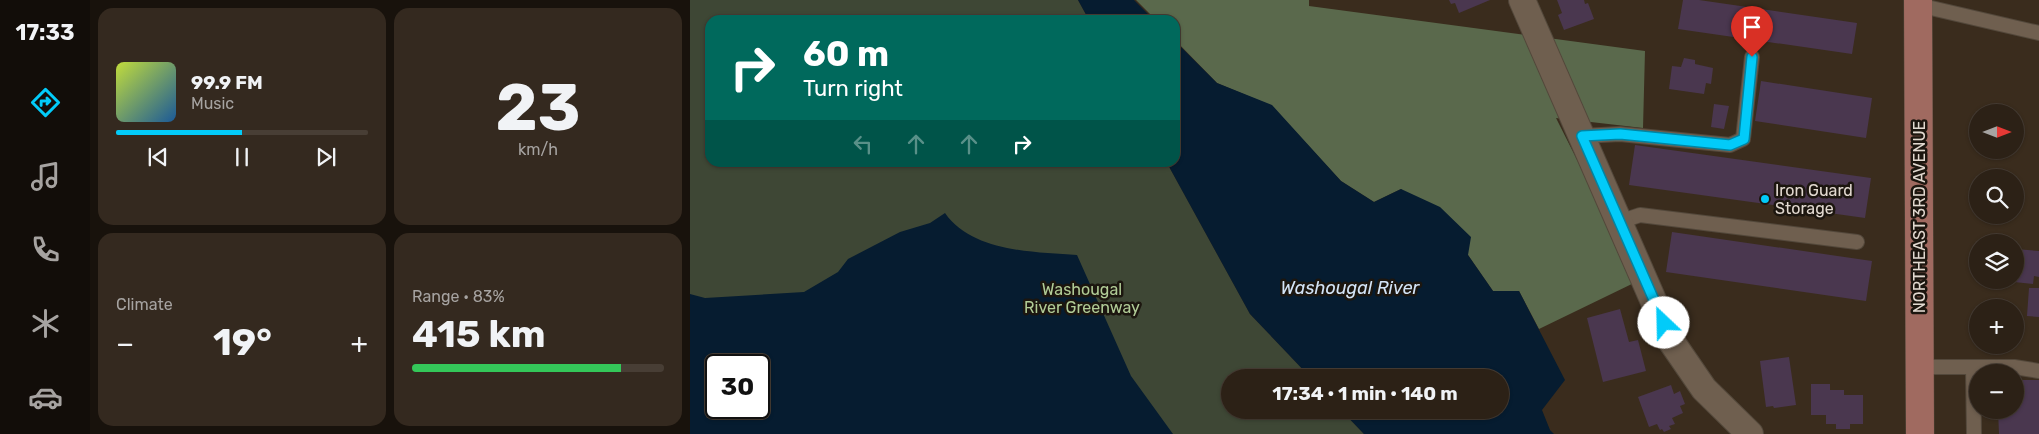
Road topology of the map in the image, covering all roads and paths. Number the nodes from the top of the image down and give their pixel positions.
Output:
1 (1522, 0) edge
2 (1918, 3) edge
3 (2039, 33) edge
4 (1752, 57) dead end
5 (1582, 136) junction
6 (1619, 222) junction
7 (1857, 242) dead end
8 (1919, 367) junction
9 (1969, 367) edge
10 (2024, 369) edge
11 (2039, 371) edge
12 (1974, 419) edge
13 (1750, 434) edge
14 (1920, 434) edge
15 (1974, 434) edge

1 - 5 street
2 - 3 lane
2 - 8 main road, NORTHEAST 3RD AVENUE
4 - 5 lane
5 - 6 street
6 - 7 lane
6 - 13 street
8 - 9 lane
8 - 14 main road, NORTHEAST 3RD AVENUE
10 - 11 lane
12 - 15 lane

